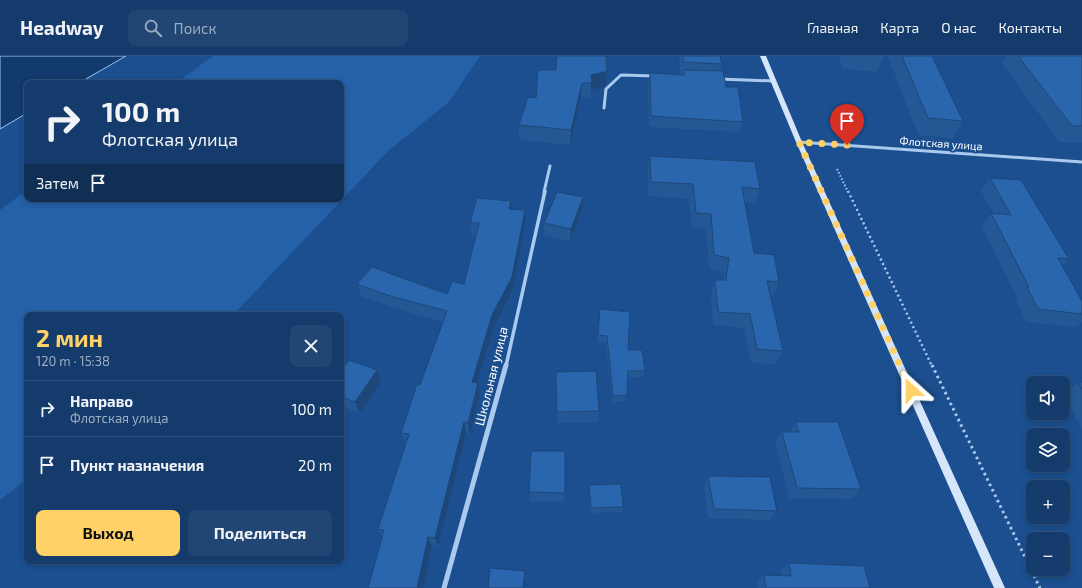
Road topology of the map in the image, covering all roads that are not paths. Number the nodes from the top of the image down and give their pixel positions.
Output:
1 (763, 56) edge
2 (659, 76) edge
3 (712, 78) edge
4 (773, 80) junction
5 (604, 108) dead end
6 (799, 142) junction
7 (1082, 162) edge
8 (550, 166) dead end
9 (444, 588) edge
10 (1000, 588) edge

1 - 4 street
2 - 5 street
3 - 4 street
4 - 6 street
6 - 7 street, Флотская улица
6 - 10 street
8 - 9 street, Школьная улица

